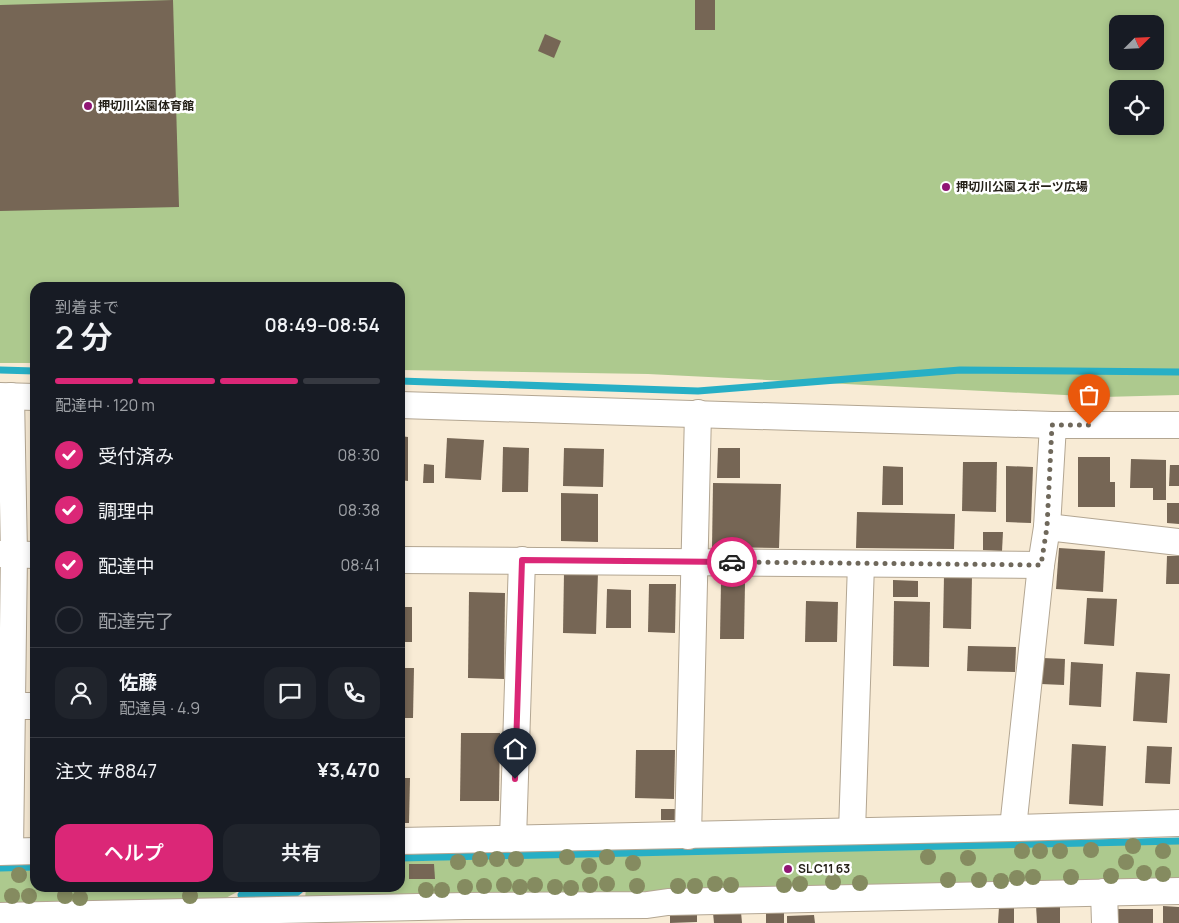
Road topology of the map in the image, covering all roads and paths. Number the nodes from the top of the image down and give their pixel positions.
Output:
1 (15, 396) edge
2 (405, 405) edge
3 (698, 413) junction
4 (1052, 425) junction
5 (1179, 425) edge
6 (1047, 527) junction
7 (1179, 542) edge
8 (16, 554) edge
9 (405, 560) edge
10 (522, 560) junction
11 (695, 562) junction
12 (861, 564) junction
13 (1041, 565) junction
14 (15, 706) edge
15 (1179, 823) edge
16 (1014, 828) junction
17 (852, 831) junction
18 (688, 836) junction
19 (513, 839) junction
20 (405, 841) edge
21 (15, 851) edge
22 (1179, 891) edge
23 (1104, 892) junction
24 (650, 914) edge
25 (0, 916) edge
26 (190, 918) edge
27 (1105, 923) edge

1 - 8 street
2 - 3 street
3 - 4 street
3 - 11 street
4 - 5 street
4 - 6 street
6 - 7 street
6 - 13 street
8 - 14 street
9 - 10 street
10 - 11 street
10 - 19 street
11 - 12 street
11 - 18 street
12 - 13 street
12 - 17 street
13 - 16 street
14 - 21 street
15 - 16 street
16 - 17 street
17 - 18 street
18 - 19 street
19 - 20 street
22 - 23 street
23 - 24 street
23 - 27 street
24 - 26 street
25 - 26 street

